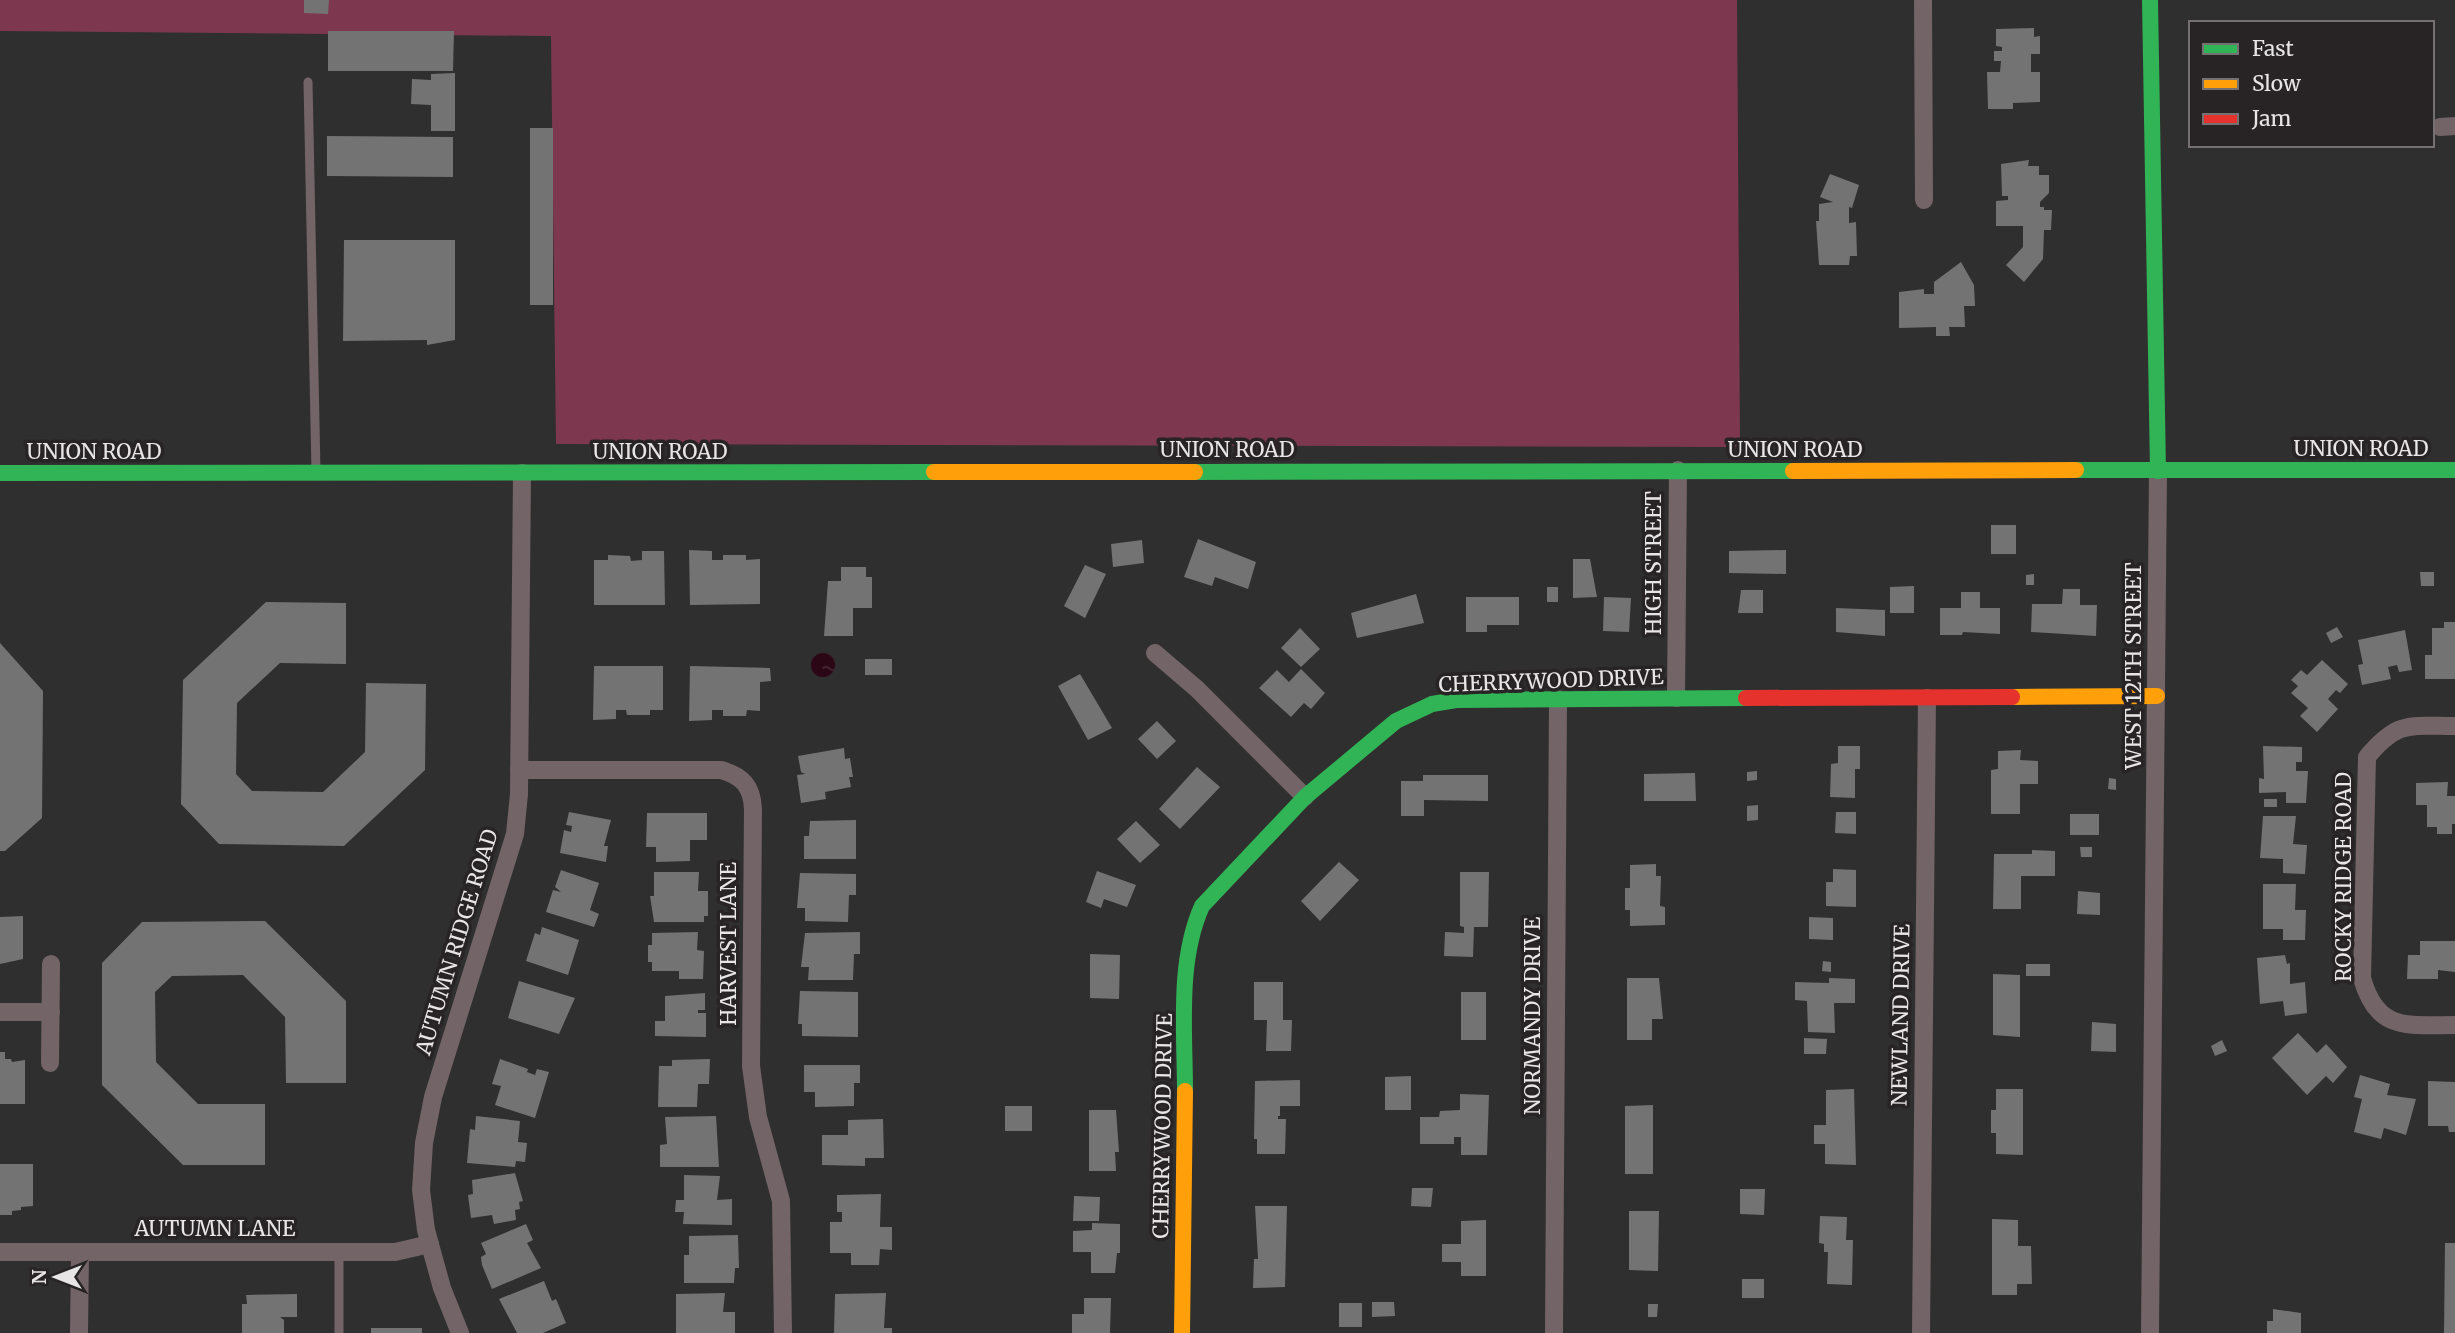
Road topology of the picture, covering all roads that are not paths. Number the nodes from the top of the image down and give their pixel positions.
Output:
1 (1923, 0) edge
2 (2150, 0) edge
3 (308, 82) dead end
4 (1924, 200) dead end
5 (1678, 470) junction
6 (2455, 470) edge
7 (2158, 471) junction
8 (0, 473) edge
9 (316, 473) junction
10 (522, 473) junction
11 (1155, 653) dead end
12 (2157, 696) junction
13 (1676, 698) junction
14 (1927, 698) junction
15 (1558, 699) junction
16 (2455, 726) edge
17 (519, 770) junction
18 (1305, 797) junction
19 (51, 964) dead end
20 (0, 1012) edge
21 (51, 1012) junction
22 (2455, 1025) edge
23 (50, 1063) dead end
24 (430, 1244) junction
25 (0, 1252) edge
26 (80, 1252) junction
27 (339, 1252) junction
28 (79, 1333) edge
29 (339, 1333) edge
30 (460, 1333) edge
31 (783, 1333) edge
32 (1182, 1333) edge
33 (1554, 1333) edge
34 (1921, 1333) edge
35 (2150, 1333) edge

1 - 4 street
2 - 7 main road, WEST 12TH STREET
3 - 9 lane
5 - 7 main road, UNION ROAD
5 - 10 main road, UNION ROAD
5 - 13 street, HIGH STREET
6 - 7 main road, UNION ROAD
7 - 12 street, WEST 12TH STREET
8 - 9 main road, UNION ROAD
9 - 10 main road, UNION ROAD
10 - 17 street, AUTUMN RIDGE ROAD
11 - 18 street
12 - 14 main road, CHERRYWOOD DRIVE
12 - 35 street, WEST 12TH STREET
13 - 14 main road, CHERRYWOOD DRIVE
13 - 15 main road, CHERRYWOOD DRIVE
14 - 34 street, NEWLAND DRIVE
15 - 18 main road, CHERRYWOOD DRIVE
15 - 33 street, NORMANDY DRIVE
16 - 22 street, ROCKY RIDGE ROAD
17 - 24 street, AUTUMN RIDGE ROAD
17 - 31 street, HARVEST LANE
18 - 32 main road, CHERRYWOOD DRIVE
19 - 21 street
20 - 21 street
21 - 23 street
24 - 27 street, AUTUMN LANE
24 - 30 street, AUTUMN RIDGE ROAD
25 - 26 street, AUTUMN LANE
26 - 27 street, AUTUMN LANE
26 - 28 street
27 - 29 lane

